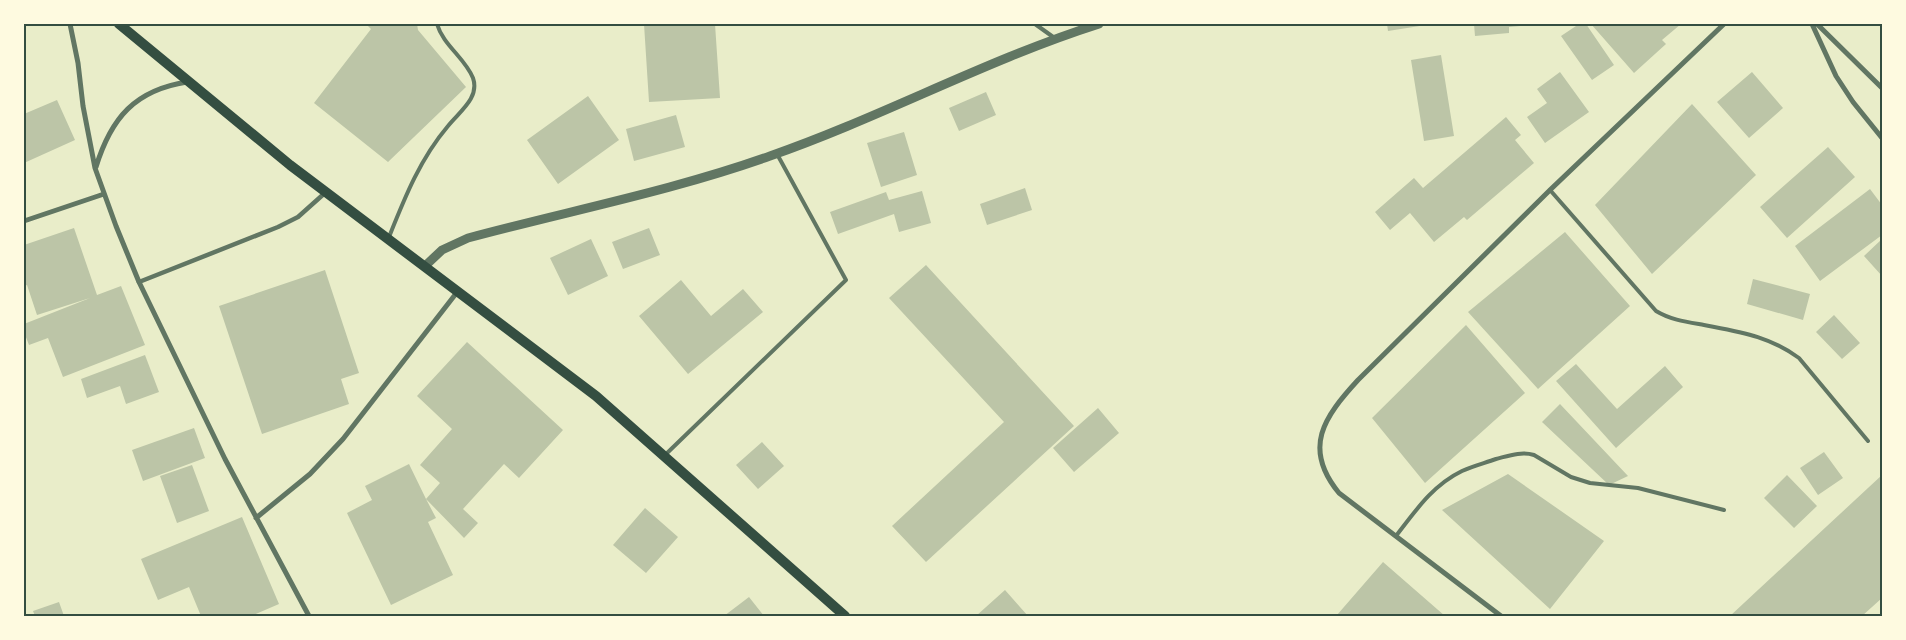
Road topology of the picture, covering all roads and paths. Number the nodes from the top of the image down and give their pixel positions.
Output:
1 (70, 24) edge
2 (119, 24) edge
3 (437, 24) edge
4 (1035, 24) edge
5 (1099, 24) edge
6 (1724, 24) edge
7 (1812, 24) edge
8 (1817, 24) edge
9 (1056, 39) junction
10 (189, 82) junction
11 (1882, 88) edge
12 (1882, 138) edge
13 (777, 154) junction
14 (96, 168) junction
15 (1550, 190) junction
16 (326, 192) junction
17 (104, 194) junction
18 (24, 221) edge
19 (388, 240) junction
20 (425, 266) junction
21 (139, 282) junction
22 (458, 291) junction
23 (1868, 441) dead end
24 (664, 456) junction
25 (1724, 510) dead end
26 (256, 518) junction
27 (1396, 536) junction
28 (309, 616) edge
29 (845, 616) edge
30 (1501, 616) edge

1 - 14 street
2 - 10 main road
3 - 19 lane
4 - 9 lane
5 - 9 street
6 - 15 street
7 - 12 street
8 - 11 street
9 - 13 street
10 - 14 street
10 - 16 main road
13 - 20 street
13 - 24 lane
14 - 17 street
15 - 23 lane
15 - 27 street
16 - 19 main road
16 - 21 street
17 - 18 street
17 - 21 street
19 - 20 main road
20 - 22 main road
21 - 26 street
22 - 24 main road
22 - 26 street
24 - 29 main road
25 - 27 lane
26 - 28 street
27 - 30 street

